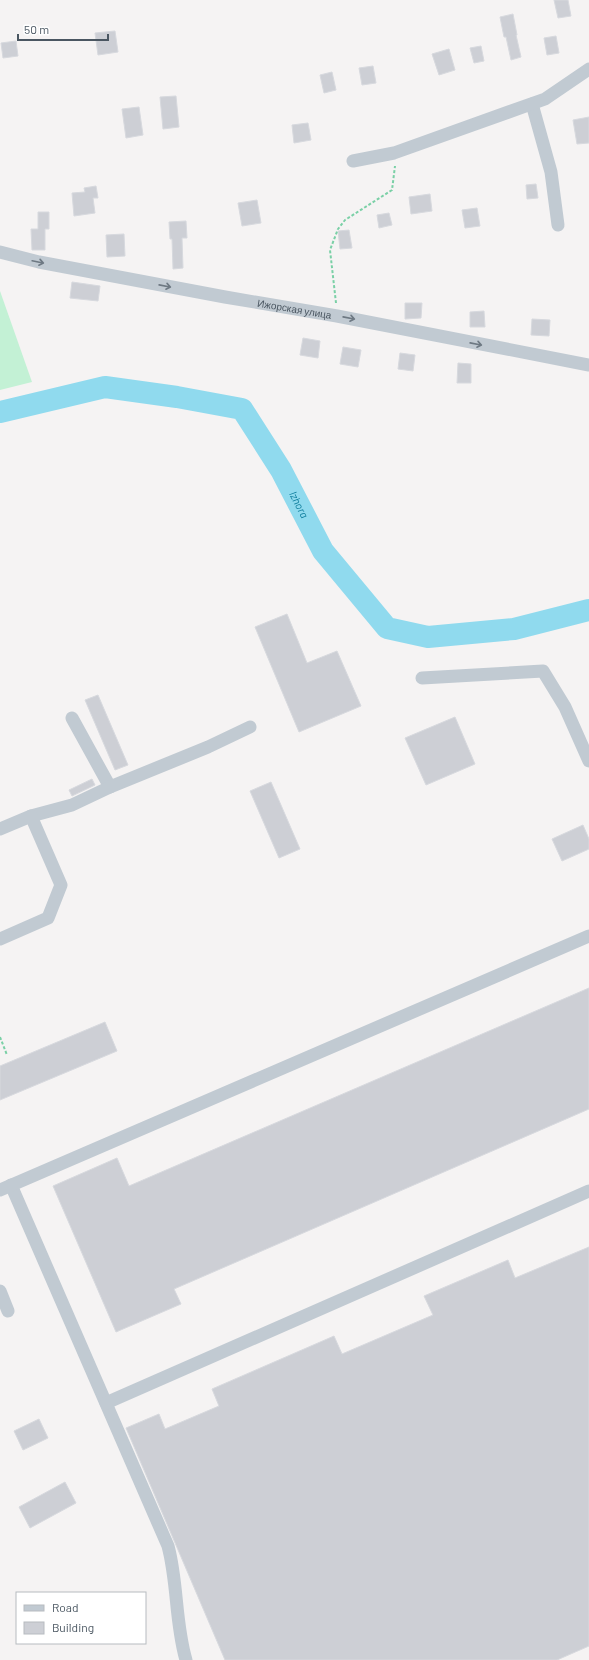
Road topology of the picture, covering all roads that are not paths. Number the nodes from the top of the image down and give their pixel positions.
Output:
1 (589, 70) edge
2 (532, 104) junction
3 (353, 161) dead end
4 (558, 225) dead end
5 (0, 252) edge
6 (589, 365) edge
7 (422, 678) dead end
8 (72, 718) dead end
9 (250, 727) dead end
10 (589, 761) edge
11 (110, 787) junction
12 (31, 816) junction
13 (0, 829) edge
14 (589, 936) edge
15 (0, 939) edge
16 (5, 1188) edge
17 (589, 1191) edge
18 (0, 1291) edge
19 (8, 1311) dead end
20 (106, 1403) junction
21 (186, 1660) edge

1 - 2 street
2 - 3 street
2 - 4 street
5 -> 6 street, Ижорская улица
7 - 10 street
8 - 11 street
9 - 11 street
11 - 12 street
12 - 13 street
12 - 15 street
14 - 16 street
16 - 20 street
17 - 20 street
18 - 19 street
20 - 21 street

